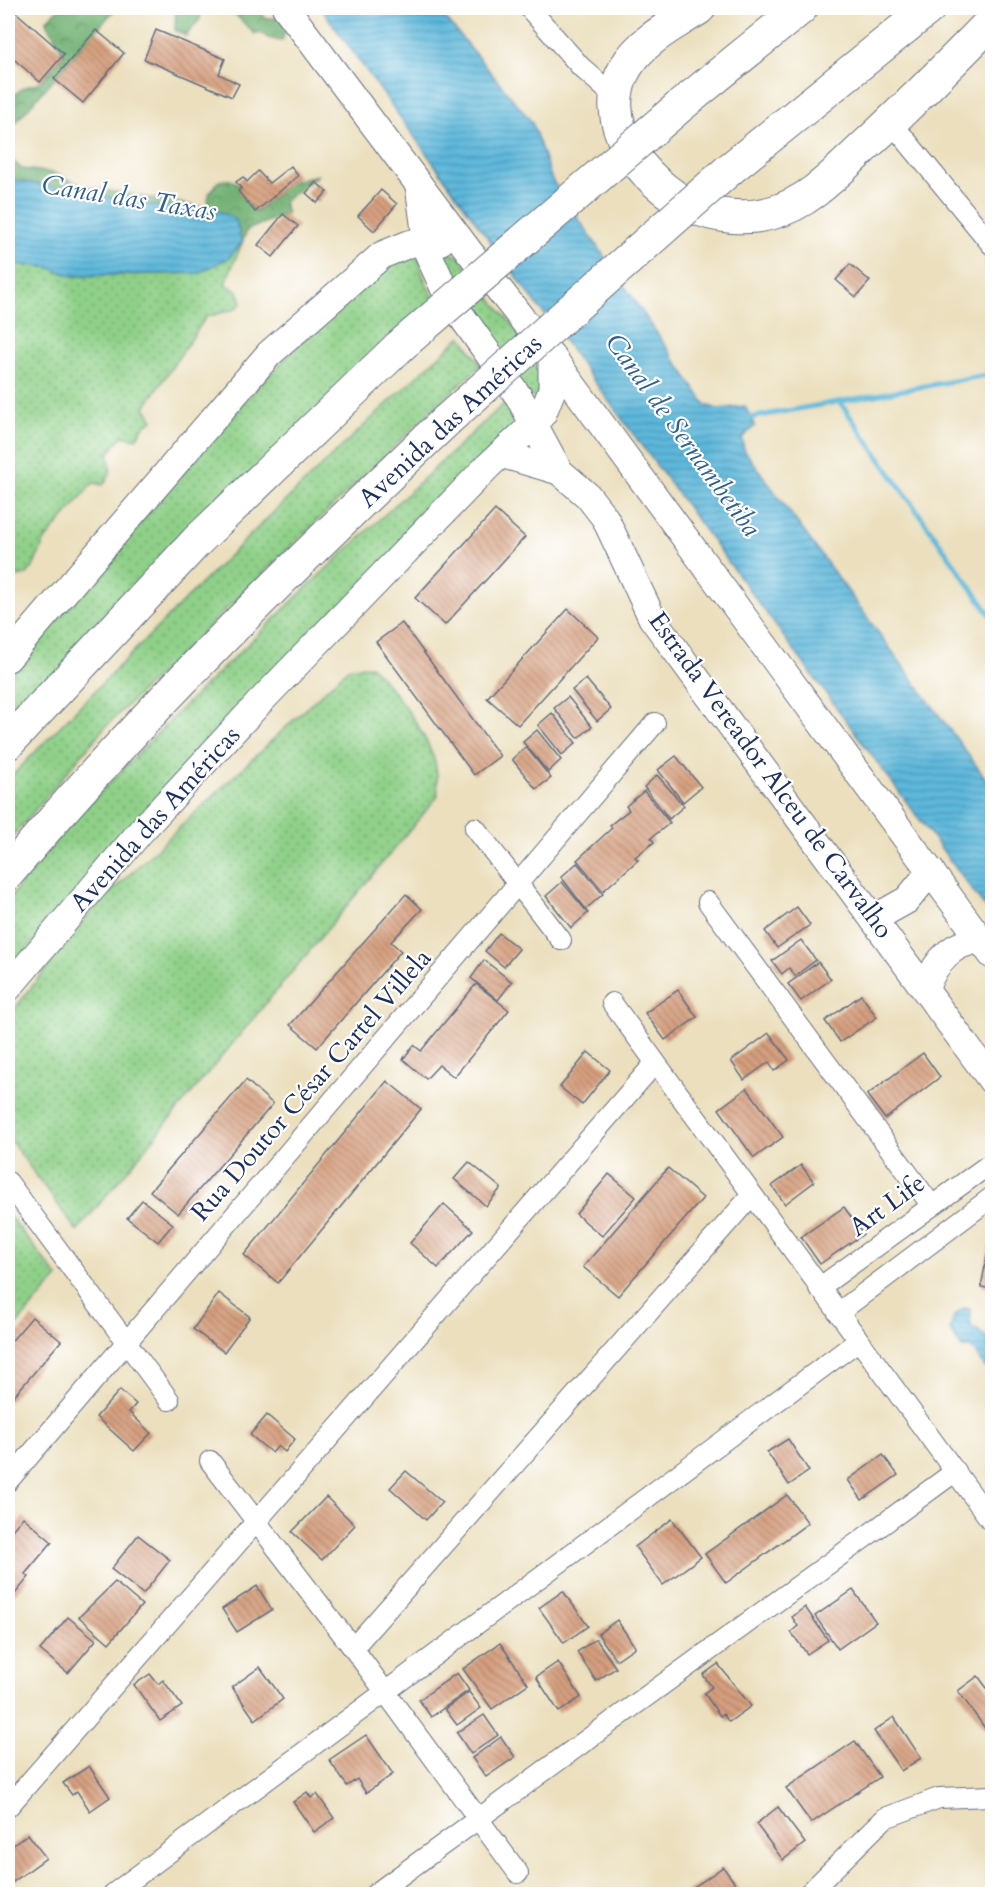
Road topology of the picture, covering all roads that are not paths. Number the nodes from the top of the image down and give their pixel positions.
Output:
1 (286, 8) edge
2 (529, 8) edge
3 (699, 8) edge
4 (801, 8) edge
5 (929, 8) edge
6 (993, 21) edge
7 (615, 97) junction
8 (891, 122) junction
9 (420, 189) junction
10 (426, 240) junction
11 (993, 245) edge
12 (468, 250) junction
13 (382, 255) junction
14 (552, 357) junction
15 (535, 423) junction
16 (501, 454) junction
17 (559, 471) junction
18 (8, 658) edge
19 (655, 723) dead end
20 (8, 743) edge
21 (475, 828) dead end
22 (931, 871) junction
23 (8, 873) edge
24 (520, 884) junction
25 (708, 902) dead end
26 (874, 918) junction
27 (561, 940) dead end
28 (987, 947) edge
29 (926, 987) junction
30 (8, 988) edge
31 (612, 1003) dead end
32 (655, 1063) junction
33 (993, 1081) edge
34 (987, 1166) dead end
35 (8, 1182) edge
36 (966, 1182) junction
37 (751, 1196) junction
38 (987, 1201) edge
39 (932, 1206) junction
40 (819, 1288) junction
41 (838, 1313) junction
42 (858, 1341) junction
43 (126, 1342) junction
44 (169, 1400) dead end
45 (210, 1461) dead end
46 (956, 1471) junction
47 (8, 1481) edge
48 (256, 1522) junction
49 (993, 1522) edge
50 (353, 1648) junction
51 (386, 1693) junction
52 (993, 1796) edge
53 (8, 1807) edge
54 (480, 1818) junction
55 (518, 1873) dead end
56 (113, 1894) edge
57 (375, 1894) edge
58 (808, 1894) edge

1 - 9 street
2 - 7 street
3 - 7 highway
4 - 20 highway, bridge
5 - 23 highway, Avenida das Américas, bridge
6 - 8 highway
7 - 8 highway
8 - 11 street
9 - 10 street, Estrada Vereador Alceu de Carvalho
9 - 12 street
9 - 13 street
10 - 12 street
10 - 13 street
10 - 15 street, Estrada Vereador Alceu de Carvalho
12 - 14 street
13 - 18 street
14 - 15 street, Avenida das Américas
14 - 22 street
15 - 16 street, Avenida das Américas
15 - 17 street, Estrada Vereador Alceu de Carvalho
16 - 17 street
16 - 30 street, Avenida das Américas
17 - 26 street, Estrada Vereador Alceu de Carvalho
19 - 24 street, Rua Doutor César Cartel Villela
21 - 24 street
22 - 26 street
22 - 28 street
24 - 27 street
24 - 43 street, Rua Doutor César Cartel Villela
25 - 39 street
26 - 29 street, Estrada Vereador Alceu de Carvalho
28 - 29 street
29 - 33 street, Estrada Vereador Alceu de Carvalho
31 - 32 street
32 - 37 street
32 - 48 street
34 - 36 street, Art Life
35 - 43 street
36 - 38 street
36 - 39 street, Art Life
37 - 40 street
37 - 50 street
38 - 41 street
39 - 40 street, Art Life
40 - 41 street
41 - 42 street
42 - 46 street
42 - 51 street
43 - 44 street
43 - 47 street, Rua Doutor César Cartel Villela
45 - 48 street
46 - 49 street
46 - 54 street
48 - 50 street
48 - 53 street
50 - 51 street
51 - 54 street
51 - 56 street
52 - 58 street
54 - 55 street
54 - 57 street

